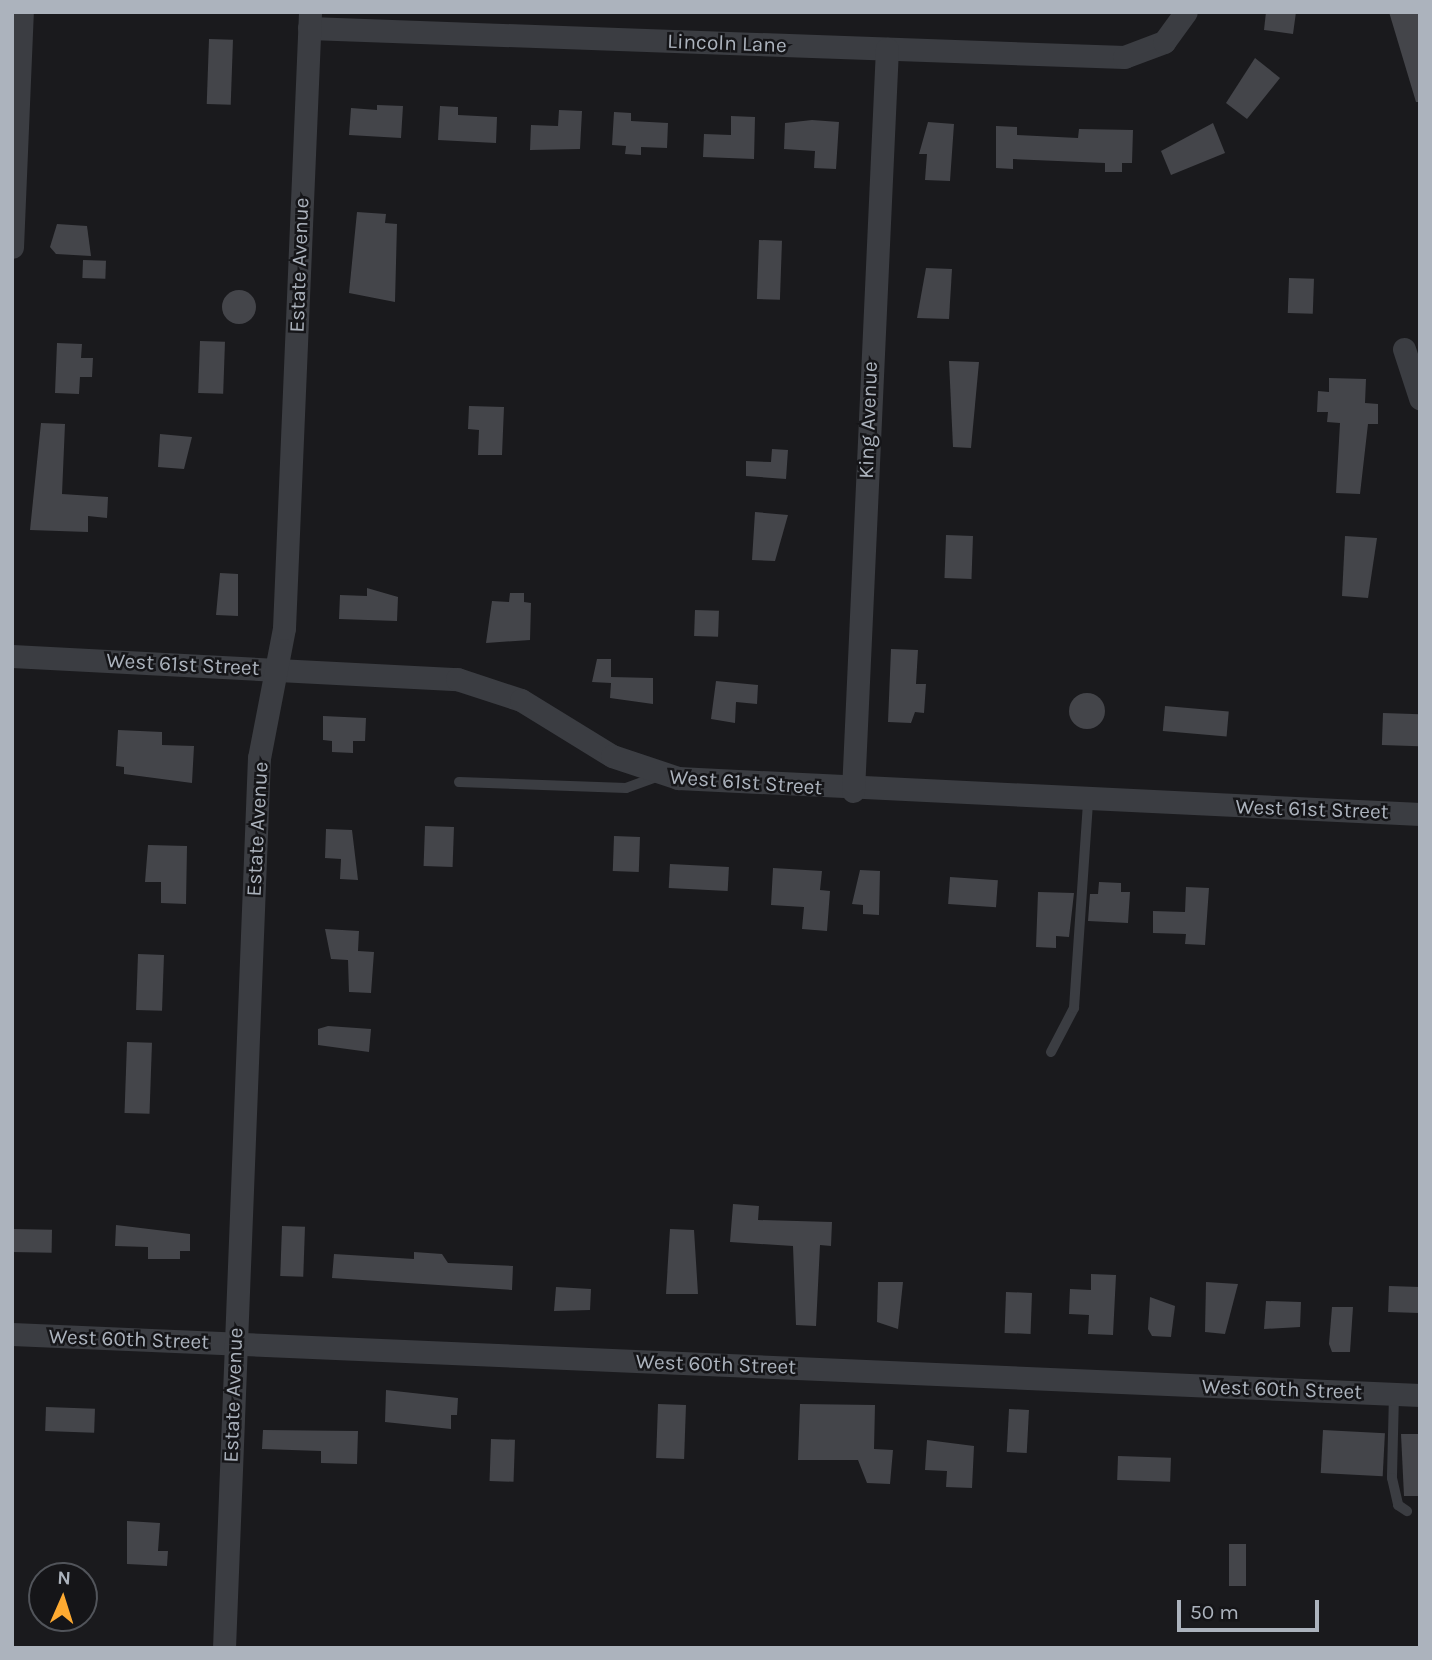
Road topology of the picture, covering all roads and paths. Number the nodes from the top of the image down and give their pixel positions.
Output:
1 (22, 12) edge
2 (1185, 12) edge
3 (309, 20) edge
4 (887, 49) junction
5 (12, 247) edge
6 (1404, 349) dead end
7 (1420, 398) edge
8 (12, 656) edge
9 (277, 668) junction
10 (659, 776) junction
11 (459, 782) dead end
12 (853, 791) junction
13 (1088, 800) junction
14 (1420, 814) edge
15 (1051, 1052) dead end
16 (12, 1334) edge
17 (235, 1343) junction
18 (1394, 1394) junction
19 (1420, 1395) edge
20 (1407, 1511) dead end
21 (224, 1648) edge

1 - 5 street
2 - 4 street, Lincoln Lane
3 - 4 street, Lincoln Lane
3 - 9 street, Estate Avenue
4 - 12 street, King Avenue
6 - 7 street
8 - 9 street, West 61st Street
9 - 10 street, West 61st Street
9 - 17 street, Estate Avenue
10 - 11 lane
10 - 12 street, West 61st Street
12 - 13 street, West 61st Street
13 - 14 street, West 61st Street
13 - 15 lane
16 - 17 street, West 60th Street
17 - 18 street, West 60th Street
17 - 21 street, Estate Avenue
18 - 19 street, West 60th Street
18 - 20 lane

